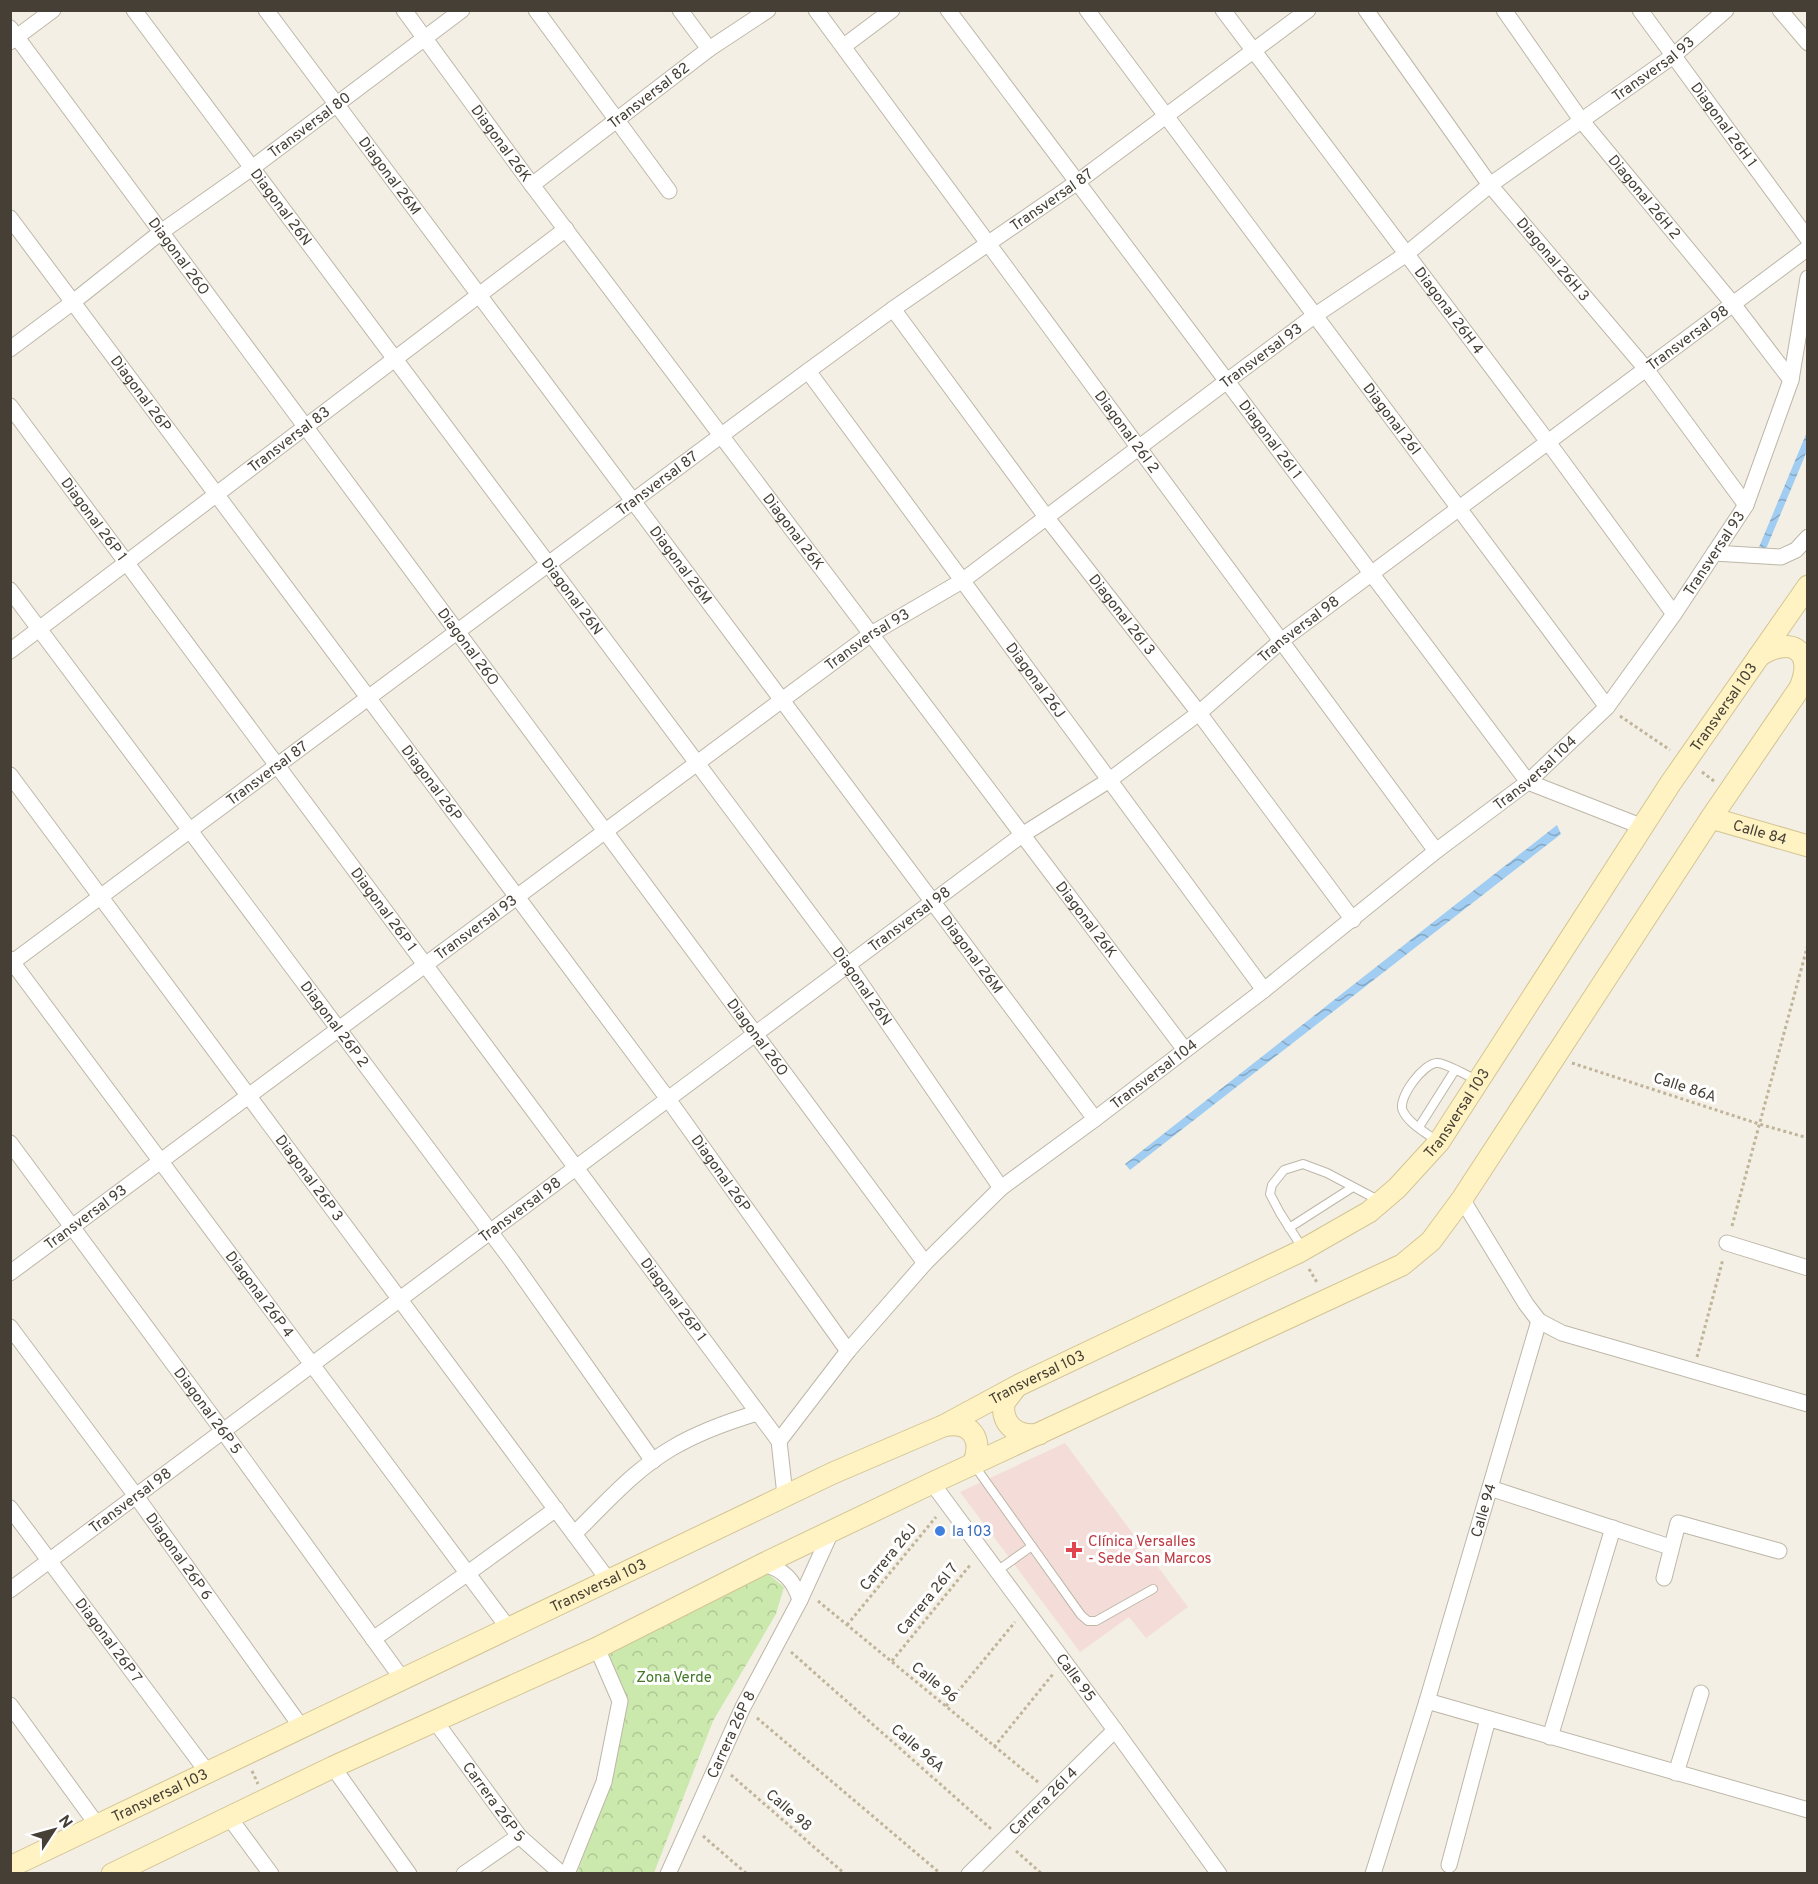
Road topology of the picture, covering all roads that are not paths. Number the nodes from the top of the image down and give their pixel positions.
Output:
1 (53, 10) edge
2 (134, 10) edge
3 (266, 10) edge
4 (404, 10) edge
5 (462, 10) edge
6 (536, 10) edge
7 (680, 10) edge
8 (768, 10) edge
9 (816, 10) edge
10 (892, 10) edge
11 (948, 10) edge
12 (1087, 10) edge
13 (1223, 10) edge
14 (1308, 10) edge
15 (1366, 10) edge
16 (1504, 10) edge
17 (1640, 10) edge
18 (1726, 10) edge
19 (1780, 10) edge
20 (13, 36) edge
21 (426, 39) junction
22 (1808, 42) edge
23 (844, 46) junction
24 (709, 49) junction
25 (1252, 51) junction
26 (1673, 56) junction
27 (337, 105) junction
28 (1165, 116) junction
29 (617, 120) junction
30 (1581, 120) junction
31 (252, 168) junction
32 (1076, 183) junction
33 (532, 185) junction
34 (1490, 185) junction
35 (669, 191) dead end
36 (10, 218) edge
37 (566, 230) junction
38 (161, 232) junction
39 (1808, 239) edge
40 (989, 245) junction
41 (1808, 248) edge
42 (1405, 255) junction
43 (1808, 278) edge
44 (479, 295) junction
45 (74, 302) junction
46 (1733, 304) junction
47 (893, 309) junction
48 (1314, 316) junction
49 (10, 349) edge
50 (395, 359) junction
51 (1646, 369) junction
52 (808, 371) junction
53 (1791, 380) junction
54 (1227, 381) junction
55 (10, 406) edge
56 (306, 427) junction
57 (721, 435) junction
58 (1548, 442) junction
59 (1138, 448) junction
60 (216, 494) junction
61 (632, 500) junction
62 (1746, 505) junction
63 (1460, 508) junction
64 (1047, 518) junction
65 (1808, 537) edge
66 (1714, 553) junction
67 (126, 562) junction
68 (548, 564) junction
69 (1371, 574) junction
70 (963, 581) junction
71 (1808, 586) edge
72 (10, 590) edge
73 (1674, 614) junction
74 (39, 629) junction
75 (457, 631) junction
76 (871, 634) junction
77 (1281, 641) junction
78 (10, 651) edge
79 (1759, 656) junction
80 (1804, 681) edge
81 (368, 697) junction
82 (782, 700) junction
83 (1606, 707) junction
84 (1198, 713) junction
85 (697, 763) junction
86 (277, 765) junction
87 (10, 775) edge
88 (1111, 779) junction
89 (1527, 782) junction
90 (1711, 818) junction
91 (1643, 827) junction
92 (190, 830) junction
93 (605, 831) junction
94 (1022, 835) junction
95 (1808, 846) edge
96 (1436, 851) junction
97 (101, 897) junction
98 (517, 897) junction
99 (932, 901) junction
100 (1353, 920) junction
101 (11, 962) edge
102 (425, 965) junction
103 (848, 965) junction
104 (1264, 990) junction
105 (339, 1029) junction
106 (756, 1034) junction
107 (1185, 1050) junction
108 (1455, 1070) junction
109 (1479, 1081) junction
110 (250, 1095) junction
111 (668, 1099) junction
112 (1095, 1119) junction
113 (1419, 1127) junction
114 (1439, 1142) junction
115 (10, 1143) edge
116 (161, 1161) junction
117 (576, 1168) junction
118 (1353, 1187) junction
119 (1001, 1188) junction
120 (1462, 1200) junction
121 (1381, 1202) junction
122 (72, 1227) junction
123 (1289, 1228) junction
124 (490, 1232) junction
125 (1727, 1243) road end
126 (1301, 1251) junction
127 (925, 1263) junction
128 (1808, 1268) edge
129 (10, 1273) edge
130 (401, 1298) junction
131 (1539, 1321) junction
132 (10, 1327) edge
133 (848, 1351) junction
134 (313, 1364) junction
135 (1019, 1385) junction
136 (1808, 1404) edge
137 (757, 1413) junction
138 (943, 1426) junction
139 (223, 1431) junction
140 (1042, 1433) junction
141 (778, 1441) junction
142 (653, 1461) junction
143 (973, 1464) junction
144 (932, 1483) junction
145 (1490, 1488) junction
146 (785, 1495) junction
147 (136, 1496) junction
148 (10, 1508) edge
149 (556, 1509) junction
150 (1612, 1528) junction
151 (832, 1530) junction
152 (574, 1534) junction
153 (1032, 1546) junction
154 (1670, 1547) junction
155 (1779, 1551) dead end
156 (50, 1561) junction
157 (763, 1564) junction
158 (997, 1571) junction
159 (468, 1574) junction
160 (1664, 1578) dead end
161 (609, 1581) junction
162 (1153, 1589) dead end
163 (10, 1590) edge
164 (802, 1595) junction
165 (509, 1629) junction
166 (374, 1639) junction
167 (597, 1648) junction
168 (403, 1680) junction
169 (1701, 1693) dead end
170 (1427, 1701) junction
171 (10, 1705) edge
172 (1488, 1719) junction
173 (435, 1721) junction
174 (302, 1728) junction
175 (1115, 1730) junction
176 (1550, 1737) junction
177 (333, 1767) junction
178 (208, 1773) junction
179 (1676, 1773) junction
180 (1808, 1810) edge
181 (230, 1817) junction
182 (98, 1826) junction
183 (519, 1836) junction
184 (1449, 1864) dead end
185 (10, 1867) edge
186 (124, 1871) edge
187 (271, 1874) edge
188 (409, 1874) edge
189 (464, 1874) edge
190 (562, 1874) edge
191 (567, 1874) edge
192 (668, 1874) edge
193 (969, 1874) edge
194 (1218, 1874) edge
195 (1373, 1874) edge

1 - 20 street
2 - 31 street, Diagonal 26N
3 - 27 street, Diagonal 26M
4 - 21 street, Diagonal 26K
5 - 21 street, Transversal 80
6 - 29 street
7 - 24 street
8 - 24 street, Transversal 82
9 - 23 street, Diagonal 26I 2
10 - 23 street
11 - 32 street, Diagonal 26I 1
12 - 28 street, Diagonal 26I
13 - 25 street, Diagonal 26H 4
14 - 25 street, Transversal 87
15 - 34 street, Diagonal 26H 3
16 - 30 street, Diagonal 26H 2
17 - 26 street, Diagonal 26H 1
18 - 26 street, Transversal 93
19 - 22 street
20 - 38 street, Diagonal 26O
21 - 27 street, Transversal 80
21 - 33 street, Diagonal 26K
23 - 40 street, Diagonal 26I 2
24 - 29 street, Transversal 82
25 - 28 street, Transversal 87
25 - 42 street, Diagonal 26H 4
26 - 30 street, Transversal 93
26 - 39 street, Diagonal 26H 1
27 - 31 street, Transversal 80
27 - 44 street, Diagonal 26M
28 - 32 street, Transversal 87
28 - 48 street, Diagonal 26I
29 - 33 street, Transversal 82
29 - 35 street
30 - 34 street, Transversal 93
30 - 46 street, Diagonal 26H 2
31 - 38 street, Transversal 80
31 - 50 street, Diagonal 26N
32 - 40 street, Transversal 87
32 - 54 street, Diagonal 26I 1
33 - 37 street, Diagonal 26K
34 - 42 street, Transversal 93
34 - 51 street, Diagonal 26H 3
36 - 45 street, Diagonal 26P
37 - 44 street, Transversal 83
37 - 57 street, Diagonal 26K
38 - 45 street, Transversal 80
38 - 56 street, Diagonal 26O
40 - 47 street, Transversal 87
40 - 59 street, Diagonal 26I 2
41 - 46 street, Transversal 98
42 - 48 street, Transversal 93
42 - 58 street, Diagonal 26H 4
43 - 53 street, Transversal 93
44 - 50 street, Transversal 83
44 - 61 street, Diagonal 26M
45 - 49 street, Transversal 80
45 - 60 street, Diagonal 26P
46 - 51 street, Transversal 98
46 - 53 street, Diagonal 26H 2
47 - 52 street, Transversal 87
47 - 64 street, Diagonal 26I 3
48 - 54 street, Transversal 93
48 - 63 street, Diagonal 26I
50 - 56 street, Transversal 83
50 - 68 street, Diagonal 26N
51 - 58 street, Transversal 98
51 - 62 street, Diagonal 26H 3
52 - 57 street, Transversal 87
52 - 70 street, Diagonal 26J
53 - 62 street, Transversal 93
54 - 59 street, Transversal 93
54 - 69 street, Diagonal 26I 1
55 - 67 street, Diagonal 26P 1
56 - 60 street, Transversal 83
56 - 75 street, Diagonal 26O
57 - 61 street, Transversal 87
57 - 76 street, Diagonal 26K
58 - 63 street, Transversal 98
58 - 73 street, Diagonal 26H 4
59 - 64 street, Transversal 93
59 - 77 street, Diagonal 26I 2
60 - 67 street, Transversal 83
60 - 81 street, Diagonal 26P
61 - 68 street, Transversal 87
61 - 82 street, Diagonal 26M
62 - 66 street, Transversal 93
63 - 69 street, Transversal 98
63 - 83 street, Diagonal 26I
64 - 70 street, Transversal 93
64 - 84 street, Diagonal 26I 3
65 - 66 street
66 - 73 street, Transversal 93
67 - 74 street, Transversal 83
67 - 86 street, Diagonal 26P 1
68 - 75 street, Transversal 87
68 - 85 street, Diagonal 26N
69 - 77 street, Transversal 98
69 - 89 street, Diagonal 26I 1
70 - 76 street, Transversal 93
70 - 88 street, Diagonal 26J
71 - 79 street, Transversal 103
72 - 74 street, Diagonal 26P 2
73 - 83 street, Transversal 93
74 - 78 street, Transversal 83
74 - 92 street, Diagonal 26P 2
75 - 81 street, Transversal 87
75 - 93 street, Diagonal 26O
76 - 82 street, Transversal 93
76 - 94 street, Diagonal 26K
77 - 84 street, Transversal 98
77 - 96 street, Diagonal 26I 2
79 - 80 street
79 - 91 street, Transversal 103
80 - 90 street
81 - 86 street, Transversal 87
81 - 98 street, Diagonal 26P
82 - 85 street, Transversal 93
82 - 99 street, Diagonal 26M
83 - 89 street, Transversal 104
84 - 88 street, Transversal 98
84 - 100 street, Diagonal 26I 3
85 - 93 street, Transversal 93
85 - 103 street, Diagonal 26N
86 - 92 street, Transversal 87
86 - 102 street, Diagonal 26P 1
87 - 97 street, Diagonal 26P 3
88 - 94 street, Transversal 98
88 - 104 street, Diagonal 26J
89 - 91 street
89 - 96 street, Transversal 104
90 - 95 street, Calle 84
90 - 120 street
91 - 109 street, Transversal 103
92 - 97 street, Transversal 87
92 - 105 street, Diagonal 26P 2
93 - 98 street, Transversal 93
93 - 106 street, Diagonal 26O
94 - 99 street, Transversal 98
94 - 107 street, Diagonal 26K
96 - 100 street, Transversal 104
97 - 101 street, Transversal 87
97 - 110 street, Diagonal 26P 3
98 - 102 street, Transversal 93
98 - 111 street, Diagonal 26P
99 - 103 street, Transversal 98
99 - 112 street, Diagonal 26M
100 - 104 street, Transversal 104
101 - 116 street, Diagonal 26P 4
102 - 105 street, Transversal 93
102 - 117 street, Diagonal 26P 1
103 - 106 street, Transversal 98
103 - 119 street, Diagonal 26N
104 - 107 street, Transversal 104
105 - 110 street, Transversal 93
105 - 124 street, Diagonal 26P 2
106 - 111 street, Transversal 98
106 - 127 street, Diagonal 26O
107 - 112 street, Transversal 104
108 - 109 lane
108 - 113 lane
108 - 113 lane
109 - 114 street, Transversal 103
110 - 116 street, Transversal 93
110 - 130 street, Diagonal 26P 3
111 - 117 street, Transversal 98
111 - 133 street, Diagonal 26P
112 - 119 street, Transversal 104
113 - 114 lane
114 - 121 street, Transversal 103
115 - 122 street, Diagonal 26P 5
116 - 122 street, Transversal 93
116 - 134 street, Diagonal 26P 4
117 - 124 street, Transversal 98
117 - 137 street, Diagonal 26P 1
118 - 121 lane
118 - 123 lane
118 - 123 lane
119 - 127 street, Transversal 104
120 - 131 street
120 - 140 street
121 - 126 street, Transversal 103
122 - 129 street, Transversal 93
122 - 139 street, Diagonal 26P 5
123 - 126 lane
124 - 130 street, Transversal 98
124 - 142 street, Diagonal 26P 2
125 - 128 street
126 - 135 street, Transversal 103
127 - 133 street, Transversal 104
130 - 134 street, Transversal 98
130 - 149 street, Diagonal 26P 3
131 - 136 street
131 - 145 street, Calle 94
132 - 147 street, Diagonal 26P 6
133 - 141 street, Transversal 104
134 - 139 street, Transversal 98
134 - 159 street, Diagonal 26P 4
135 - 138 street, Transversal 103
135 - 140 street
137 - 141 street, Diagonal 26P 1
137 - 142 street
138 - 143 street
138 - 146 street, Transversal 103
139 - 147 street, Transversal 98
139 - 166 street, Diagonal 26P 5
140 - 143 street
141 - 146 street
142 - 152 street
143 - 144 street
143 - 153 lane
144 - 151 street
144 - 158 street, Calle 95
145 - 150 street
145 - 170 street, Calle 94
146 - 161 street, Transversal 103
147 - 156 street, Transversal 98
147 - 174 street, Diagonal 26P 6
148 - 156 street, Diagonal 26P 7
149 - 152 street, Diagonal 26P 3
149 - 159 street
150 - 154 street
150 - 176 street
151 - 157 street
151 - 164 street, Carrera 26P 8
152 - 161 street, Diagonal 26P 3
153 - 158 lane
153 - 162 lane
154 - 155 street
154 - 160 street
156 - 163 street, Transversal 98
156 - 178 street, Diagonal 26P 7
157 - 164 street
157 - 167 street
158 - 175 street, Calle 95
159 - 165 street, Diagonal 26P 4
159 - 166 street
161 - 165 street, Transversal 103
164 - 192 street, Carrera 26P 8
165 - 168 street, Transversal 103
166 - 168 street, Diagonal 26P 5
167 - 173 street
167 - 191 street
168 - 174 street, Transversal 103
169 - 179 street
170 - 172 street
170 - 195 street, Calle 94
171 - 182 street
172 - 176 street
172 - 184 street
173 - 177 street
173 - 183 street, Carrera 26P 5
174 - 178 street, Transversal 103
175 - 193 street, Carrera 26I 4
175 - 194 street, Calle 95
176 - 179 street
177 - 181 street
177 - 188 street
178 - 182 street, Transversal 103
179 - 180 street
181 - 186 street
181 - 187 street
182 - 185 street, Transversal 103
183 - 189 street
183 - 190 street, Carrera 26P 5

